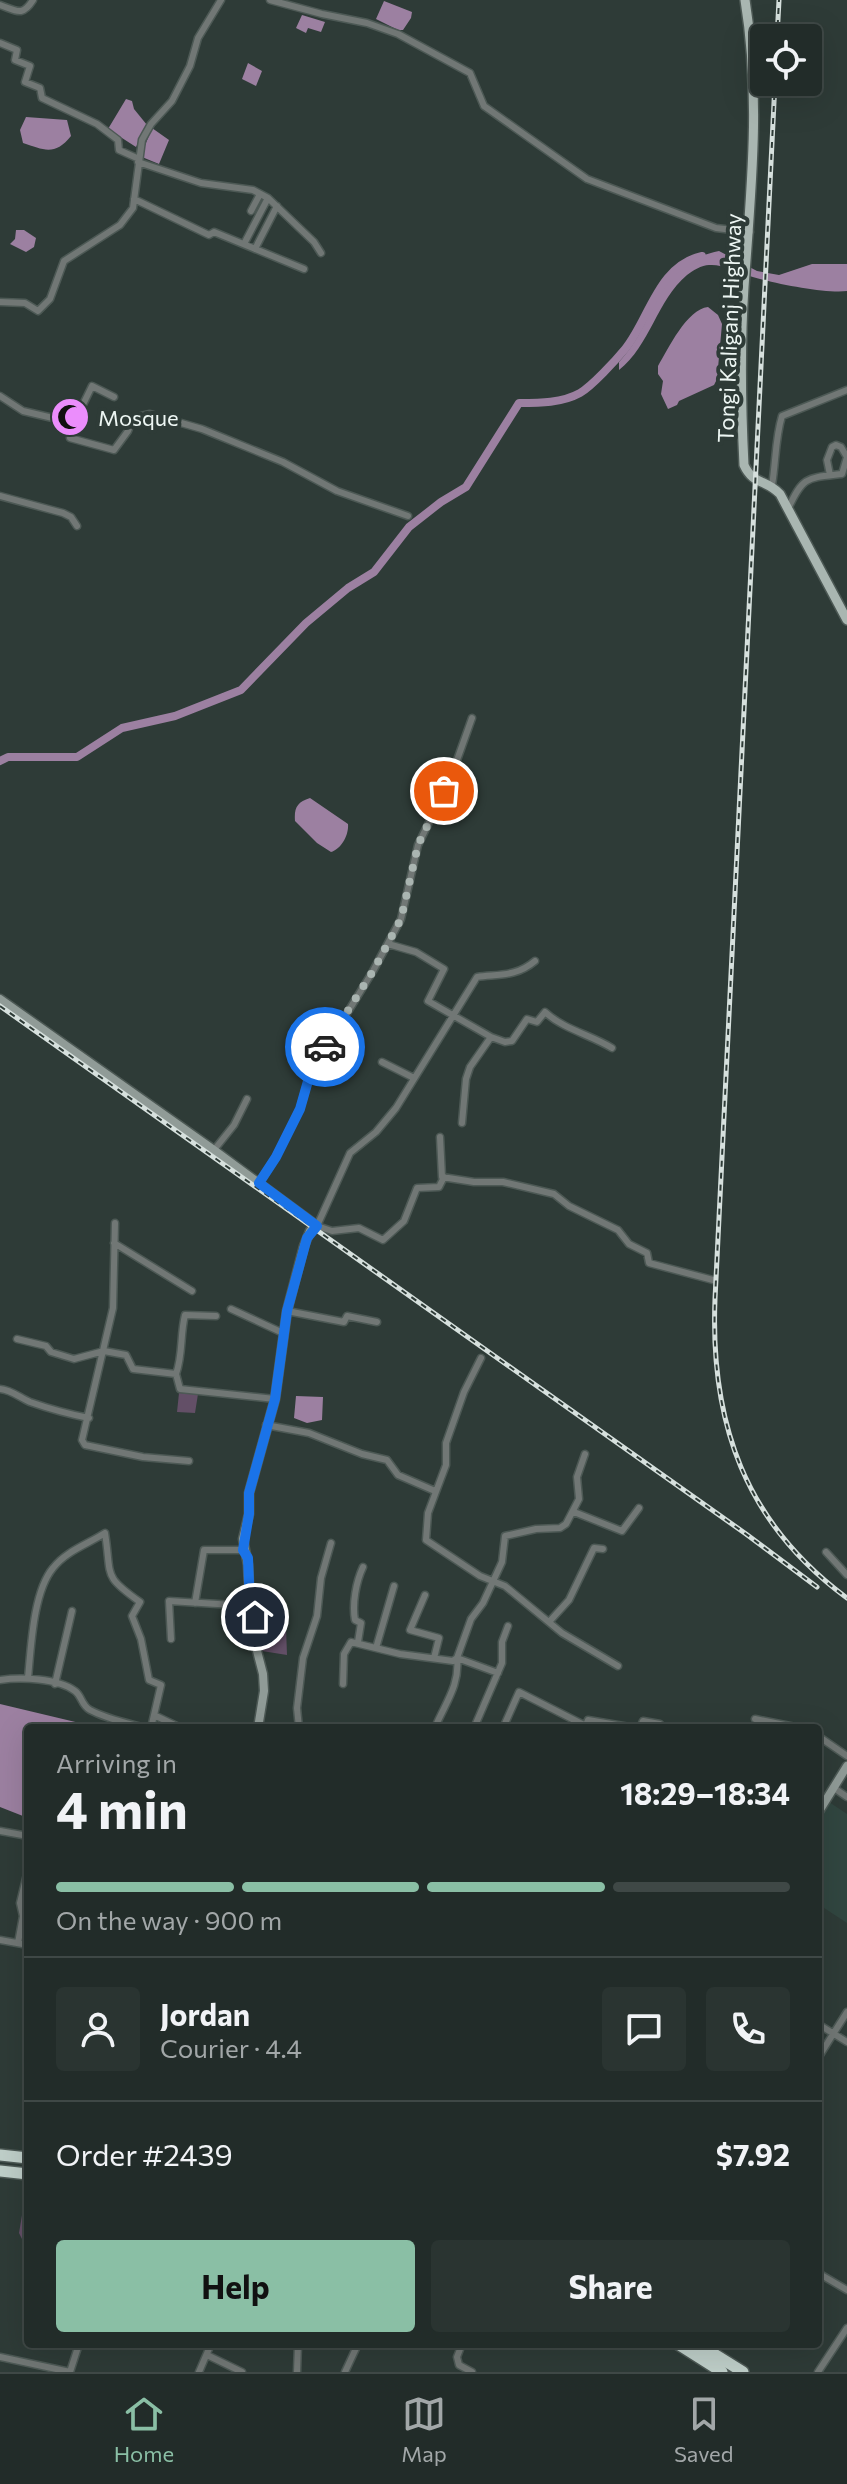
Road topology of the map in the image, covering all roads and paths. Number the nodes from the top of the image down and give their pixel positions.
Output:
1 (33, 0) edge
2 (221, 0) edge
3 (270, 0) edge
4 (745, 0) edge
5 (0, 5) edge
6 (0, 43) edge
7 (138, 161) junction
8 (260, 194) junction
9 (268, 198) junction
10 (134, 199) junction
11 (277, 206) junction
12 (251, 211) dead end
13 (750, 232) junction
14 (244, 244) junction
15 (255, 249) junction
16 (321, 253) dead end
17 (304, 269) dead end
18 (0, 302) edge
19 (847, 390) edge
20 (0, 396) edge
21 (114, 397) dead end
22 (74, 423) junction
23 (830, 475) junction
24 (772, 485) junction
25 (0, 496) edge
26 (788, 509) junction
27 (408, 516) dead end
28 (77, 526) dead end
29 (847, 620) edge
30 (472, 718) dead end
31 (388, 944) junction
32 (535, 961) dead end
33 (0, 999) edge
34 (453, 1016) junction
35 (491, 1037) junction
36 (612, 1048) dead end
37 (382, 1062) dead end
38 (414, 1078) junction
39 (247, 1099) dead end
40 (462, 1123) dead end
41 (440, 1137) dead end
42 (214, 1150) junction
43 (444, 1177) junction
44 (259, 1183) junction
45 (115, 1223) dead end
46 (317, 1226) junction
47 (114, 1243) junction
48 (713, 1280) dead end
49 (192, 1291) dead end
50 (231, 1309) dead end
51 (287, 1311) junction
52 (216, 1316) dead end
53 (377, 1322) dead end
54 (283, 1333) junction
55 (17, 1339) dead end
56 (104, 1351) junction
57 (481, 1358) dead end
58 (176, 1374) junction
59 (0, 1389) edge
60 (275, 1399) junction
61 (89, 1418) junction
62 (266, 1425) junction
63 (585, 1454) dead end
64 (189, 1461) dead end
65 (435, 1491) junction
66 (639, 1508) dead end
67 (574, 1512) junction
68 (331, 1543) dead end
69 (603, 1549) dead end
70 (243, 1550) junction
71 (826, 1552) dead end
72 (363, 1567) dead end
73 (847, 1575) edge
74 (493, 1582) junction
75 (394, 1586) dead end
76 (425, 1595) dead end
77 (195, 1603) junction
78 (250, 1606) junction
79 (72, 1611) dead end
80 (549, 1622) junction
81 (508, 1626) dead end
82 (171, 1639) dead end
83 (358, 1642) junction
84 (376, 1648) junction
85 (434, 1658) junction
86 (457, 1658) junction
87 (618, 1666) dead end
88 (498, 1673) junction
89 (28, 1678) junction
90 (0, 1680) edge
91 (55, 1684) junction
92 (343, 1684) dead end
93 (154, 1715) junction
94 (755, 1719) dead end
95 (133, 1724) edge
96 (152, 1724) edge
97 (173, 1724) edge
98 (259, 1724) edge
99 (299, 1724) edge
100 (438, 1724) edge
101 (476, 1724) edge
102 (505, 1724) edge
103 (579, 1724) edge
104 (586, 1724) edge
105 (607, 1724) edge
106 (641, 1724) edge
107 (660, 1724) dead end
108 (780, 1724) edge
109 (822, 1740) edge
110 (847, 1756) edge
111 (847, 1766) edge
112 (834, 1788) junction
113 (847, 1797) edge
114 (822, 1807) edge
115 (0, 1831) edge
116 (24, 1835) edge
117 (24, 1886) edge
118 (0, 1940) edge
119 (18, 1943) junction
120 (24, 1944) edge
121 (847, 2012) edge
122 (822, 2026) edge
123 (834, 2034) junction
124 (847, 2042) edge
125 (822, 2052) edge
126 (0, 2155) edge
127 (24, 2158) edge
128 (0, 2171) edge
129 (24, 2174) edge
130 (822, 2275) edge
131 (847, 2290) edge
132 (847, 2328) edge
133 (78, 2348) edge
134 (210, 2348) edge
135 (298, 2348) edge
136 (356, 2348) edge
137 (460, 2348) edge
138 (684, 2348) edge
139 (704, 2348) edge
140 (715, 2348) edge
141 (207, 2355) junction
142 (0, 2357) edge
143 (70, 2372) edge
144 (199, 2372) edge
145 (242, 2372) edge
146 (297, 2372) edge
147 (345, 2372) edge
148 (472, 2372) edge
149 (722, 2372) edge
150 (743, 2372) edge
151 (752, 2372) edge
152 (818, 2372) edge

1 - 5 street
2 - 7 street
3 - 13 street
4 - 13 main road, Tongi Kaliganj Highway
6 - 7 street
7 - 8 street
7 - 10 street
8 - 9 street
8 - 12 street
9 - 11 street
9 - 14 street
10 - 14 street
10 - 18 street
11 - 15 street
11 - 16 street
13 - 24 main road, Tongi Kaliganj Highway
14 - 15 street
15 - 17 street
19 - 24 street
20 - 22 street
21 - 22 street
22 - 27 street
23 - 23 street
23 - 26 street
24 - 26 main road, Tongi Kaliganj Highway
25 - 28 street
26 - 29 main road, Tongi Kaliganj Highway
30 - 31 street
31 - 34 street
31 - 44 street
32 - 34 street
33 - 42 street
34 - 35 street
34 - 38 street
35 - 36 street
35 - 40 street
37 - 38 street
38 - 46 street
39 - 42 street
41 - 43 street
42 - 44 street
43 - 46 street
43 - 48 street
44 - 46 street
45 - 47 street
46 - 51 street
47 - 49 street
47 - 56 street
50 - 54 street
51 - 53 street
51 - 54 street
52 - 58 street
54 - 60 street
55 - 56 street
56 - 58 street
56 - 61 street
57 - 65 street
58 - 60 street
59 - 61 street
60 - 62 street
61 - 64 street
62 - 65 street
62 - 70 street
63 - 67 street
65 - 74 street
66 - 67 street
67 - 74 street
68 - 99 street
69 - 80 street
70 - 77 street
70 - 78 street
71 - 73 street
72 - 83 street
74 - 80 street
74 - 86 street
75 - 84 street
76 - 85 street
77 - 78 street
77 - 82 street
78 - 98 street
79 - 91 street
80 - 87 street
81 - 88 street
83 - 84 street
83 - 92 street
84 - 85 street
85 - 86 street
86 - 88 street
86 - 100 street
88 - 101 street
89 - 90 street
89 - 91 street
89 - 93 street
91 - 95 street
93 - 96 street
93 - 97 street
94 - 108 street
102 - 103 street
104 - 105 street
106 - 107 street
109 - 110 street
111 - 112 street
112 - 113 street
112 - 114 street
115 - 116 street
117 - 119 street
118 - 119 street
119 - 120 street
121 - 123 street
122 - 123 street
123 - 124 street
123 - 125 street
126 - 127 highway
128 - 129 highway
130 - 131 street
132 - 152 street
133 - 143 street
134 - 141 street
135 - 146 street
136 - 147 street
137 - 148 street
138 - 149 highway
139 - 150 highway
140 - 151 highway
141 - 144 street
141 - 145 street
142 - 143 street

